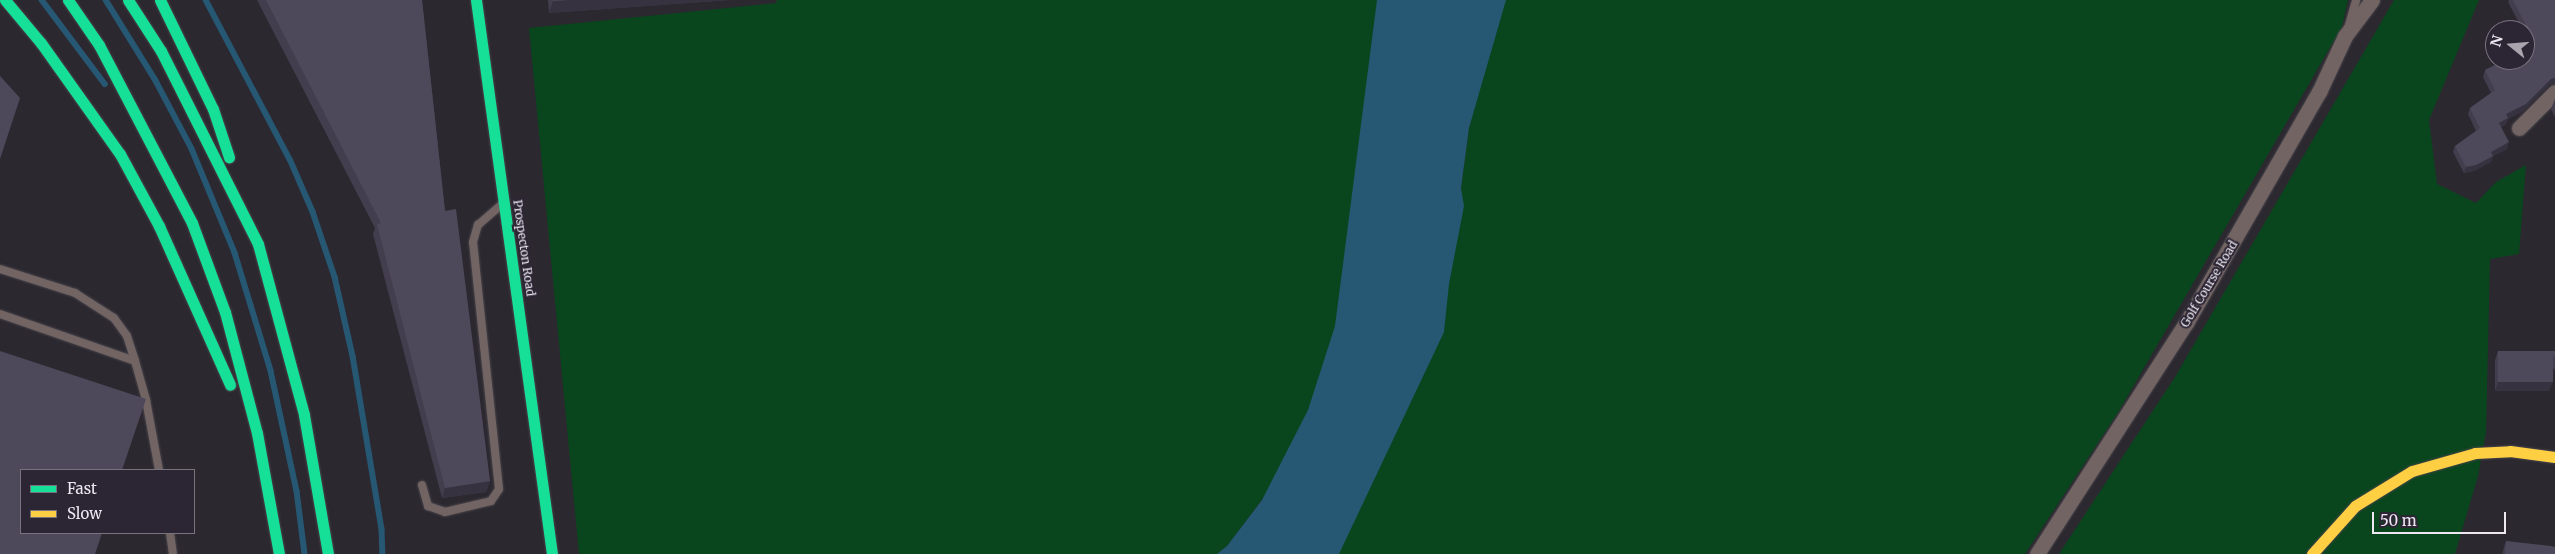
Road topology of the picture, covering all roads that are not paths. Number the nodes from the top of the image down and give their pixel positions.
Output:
1 (5, 0) edge
2 (68, 0) edge
3 (128, 0) edge
4 (160, 0) edge
5 (476, 0) edge
6 (2356, 0) edge
7 (2372, 0) edge
8 (2345, 36) junction
9 (2555, 92) edge
10 (2519, 128) dead end
11 (504, 203) junction
12 (258, 244) junction
13 (0, 269) edge
14 (0, 314) edge
15 (135, 361) junction
16 (257, 433) junction
17 (2555, 456) edge
18 (159, 469) edge
19 (422, 485) dead end
20 (170, 534) edge
21 (174, 554) edge
22 (279, 554) edge
23 (328, 554) edge
24 (552, 554) edge
25 (2037, 554) edge
26 (2312, 554) edge

1 - 16 main road
2 - 16 main road
3 - 12 main road
4 - 12 main road
5 - 11 main road, Prospecton Road
6 - 8 lane, Golf Course Road
7 - 8 street
8 - 25 street, Golf Course Road
9 - 10 street
11 - 19 lane
11 - 24 main road, Prospecton Road
12 - 23 main road
13 - 15 lane
14 - 15 lane
15 - 18 lane
16 - 22 main road
17 - 26 main road
20 - 21 lane

